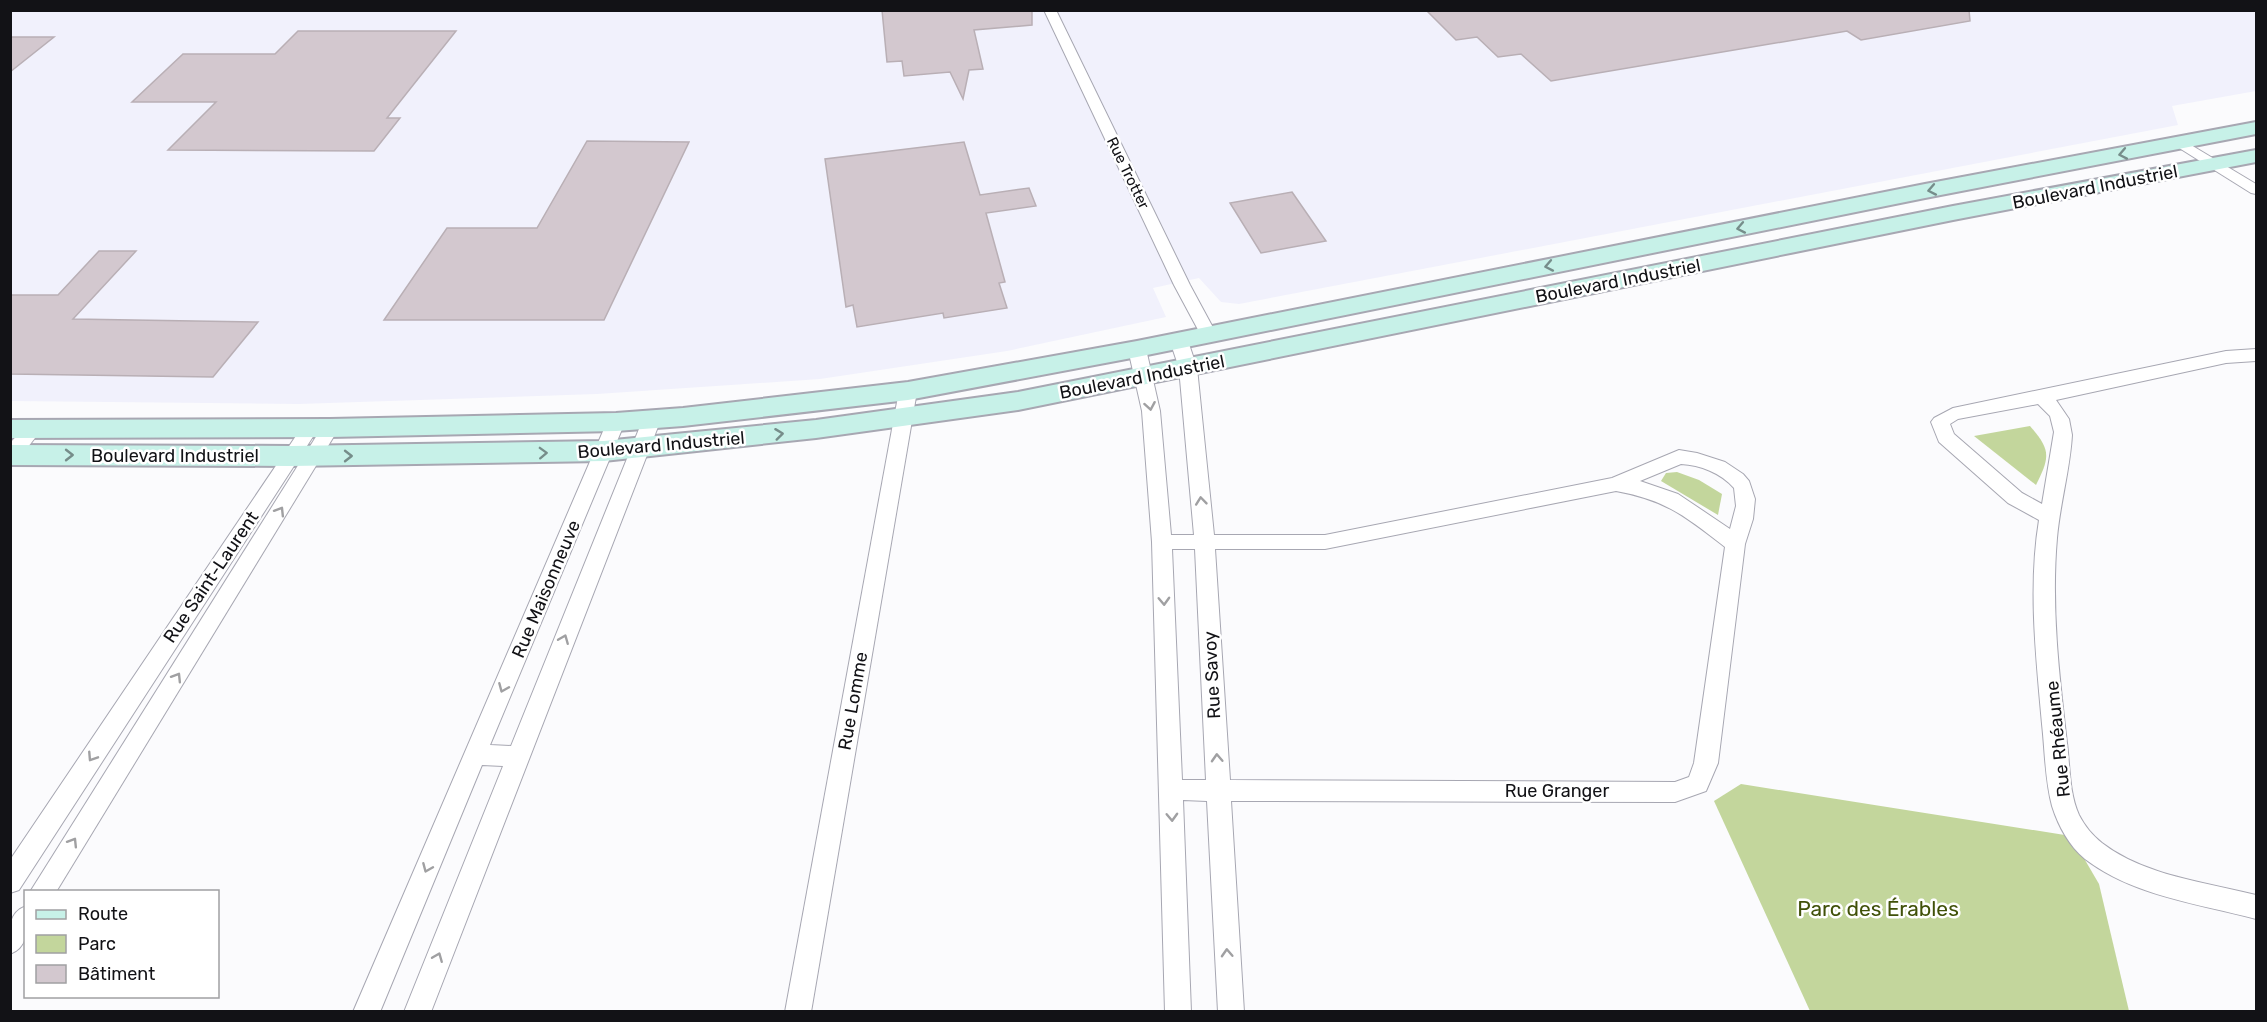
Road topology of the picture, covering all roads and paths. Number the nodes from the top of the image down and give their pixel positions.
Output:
1 (1050, 10) edge
2 (2256, 128) edge
3 (2189, 142) junction
4 (2256, 156) edge
5 (2223, 162) junction
6 (2256, 176) edge
7 (2256, 190) edge
8 (1209, 335) junction
9 (1179, 341) junction
10 (1137, 350) junction
11 (2256, 355) edge
12 (1188, 368) junction
13 (1144, 375) junction
14 (908, 391) junction
15 (2041, 397) junction
16 (904, 418) junction
17 (652, 419) junction
18 (616, 422) junction
19 (320, 428) junction
20 (22, 429) edge
21 (640, 449) junction
22 (604, 451) junction
23 (11, 455) edge
24 (303, 456) junction
25 (1616, 484) junction
26 (2050, 517) junction
27 (1162, 542) junction
28 (1205, 542) junction
29 (1735, 544) junction
30 (113, 726) junction
31 (145, 728) junction
32 (475, 755) junction
33 (518, 756) junction
34 (1171, 790) junction
35 (1218, 791) junction
36 (10, 882) edge
37 (43, 890) edge
38 (2256, 907) edge
39 (24, 921) edge
40 (10, 942) edge
41 (366, 1011) edge
42 (417, 1011) edge
43 (798, 1011) edge
44 (1178, 1011) edge
45 (1231, 1011) edge

1 - 8 street, Rue Trotter
2 - 3 street, Boulevard Industriel
3 - 5 street
3 -> 8 street, Boulevard Industriel
4 - 5 street, Boulevard Industriel
5 - 6 street
5 - 7 street
5 - 12 street, Boulevard Industriel
8 - 9 street, Boulevard Industriel
9 - 10 street, Boulevard Industriel
9 - 12 street, Rue Savoy
10 - 13 street
10 - 14 street, Boulevard Industriel
11 - 15 street
12 - 13 street, Boulevard Industriel
28 -> 12 street, Rue Savoy
13 - 16 street, Boulevard Industriel
13 -> 27 street
14 - 16 street, Rue Lomme
14 - 17 street, Boulevard Industriel
15 - 26 street, Rue Rhéaume
15 - 26 street
21 -> 16 street, Boulevard Industriel
16 - 43 street, Rue Lomme
17 - 18 street, Boulevard Industriel
17 - 21 street, Rue Maisonneuve
18 - 19 street, Boulevard Industriel
18 - 22 street, Rue Maisonneuve
19 - 20 street, Boulevard Industriel
19 - 24 street, Rue Saint-Laurent
20 - 23 street
21 - 22 street, Boulevard Industriel
33 -> 21 street, Rue Maisonneuve
24 -> 22 street, Boulevard Industriel
22 -> 32 street, Rue Maisonneuve
23 -> 24 street, Boulevard Industriel
24 - 30 street, Rue Saint-Laurent
31 -> 24 street, Rue Saint-Laurent
25 - 28 street, Rue Granger
25 - 29 street, Rue Granger
25 - 29 street, Rue Granger
26 - 38 street, Rue Rhéaume
27 - 28 street, Rue Granger
27 -> 34 street
35 -> 28 street, Rue Savoy
29 - 35 street, Rue Granger
30 - 31 street
30 -> 36 street, Rue Saint-Laurent
37 -> 31 street, Rue Saint-Laurent
32 - 33 street
32 -> 41 street, Rue Maisonneuve
42 -> 33 street, Rue Maisonneuve
34 - 35 street, Rue Granger
34 -> 44 street
45 -> 35 street, Rue Savoy
39 - 40 street

